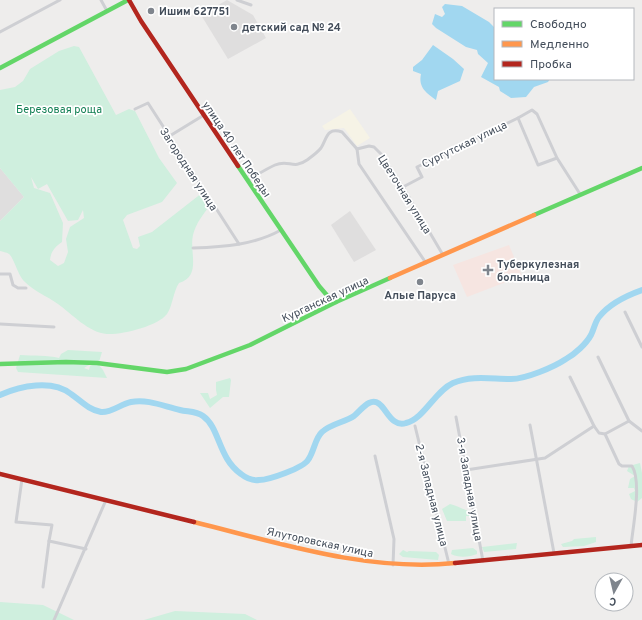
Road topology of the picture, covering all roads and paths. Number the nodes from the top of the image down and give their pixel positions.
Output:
1 (60, 0) edge
2 (102, 0) edge
3 (129, 0) edge
4 (237, 0) edge
5 (251, 5) dead end
6 (107, 11) junction
7 (0, 32) edge
8 (0, 68) edge
9 (135, 109) dead end
10 (204, 115) junction
11 (518, 118) junction
12 (168, 138) junction
13 (357, 149) junction
14 (558, 158) junction
15 (642, 168) edge
16 (248, 180) junction
17 (403, 187) junction
18 (580, 194) junction
19 (281, 230) junction
20 (238, 244) junction
21 (193, 248) dead end
22 (443, 255) junction
23 (426, 263) junction
24 (0, 274) edge
25 (26, 288) dead end
26 (336, 302) junction
27 (625, 312) dead end
28 (0, 324) edge
29 (54, 327) dead end
30 (642, 335) edge
31 (637, 337) junction
32 (642, 347) edge
33 (598, 358) dead end
34 (0, 364) edge
35 (570, 377) dead end
36 (456, 417) dead end
37 (629, 421) junction
38 (530, 425) dead end
39 (415, 426) dead end
40 (594, 426) junction
41 (642, 431) edge
42 (605, 434) junction
43 (376, 456) dead end
44 (537, 458) junction
45 (466, 470) junction
46 (0, 474) edge
47 (22, 479) junction
48 (106, 500) junction
49 (49, 541) junction
50 (642, 546) edge
51 (631, 547) junction
52 (86, 550) junction
53 (555, 555) junction
54 (483, 561) junction
55 (449, 564) junction
56 (393, 565) junction
57 (43, 587) dead end
58 (54, 620) edge

1 - 7 street
2 - 6 street
3 - 6 main road
3 - 10 main road, улица 40 лет Победы
4 - 5 street
6 - 8 main road
9 - 12 street, Загородная улица
10 - 12 street
10 - 16 main road, улица 40 лет Победы
11 - 14 street
11 - 14 street
11 - 17 street, Сургутская улица
12 - 20 street, Загородная улица
13 - 16 street
13 - 17 street, Цветочная улица
13 - 23 street
14 - 18 street
15 - 18 main road, Курганская улица
16 - 19 main road, улица 40 лет Победы
17 - 22 street, Цветочная улица
18 - 22 main road, Курганская улица
19 - 20 street
19 - 26 main road, улица 40 лет Победы
20 - 21 street
22 - 23 main road, Курганская улица
23 - 26 main road, Курганская улица
24 - 25 street
26 - 34 main road, Курганская улица
27 - 31 street
28 - 29 street
30 - 31 street
31 - 32 street
33 - 37 street
35 - 40 street
36 - 45 street, 3-я Западная улица
37 - 41 street
37 - 42 street
38 - 44 street
39 - 55 street, 2-я Западная улица
40 - 42 street
40 - 44 street
42 - 51 street
43 - 56 street
44 - 45 street
44 - 53 street
45 - 54 street, 3-я Западная улица
46 - 47 main road, Ялуторовская улица
47 - 48 main road, Ялуторовская улица
47 - 49 street
48 - 52 street
48 - 56 main road, Ялуторовская улица
49 - 52 street
49 - 57 street
50 - 51 main road, Ялуторовская улица
51 - 53 main road, Ялуторовская улица
52 - 58 street
53 - 54 main road, Ялуторовская улица
54 - 55 main road, Ялуторовская улица
55 - 56 main road, Ялуторовская улица

